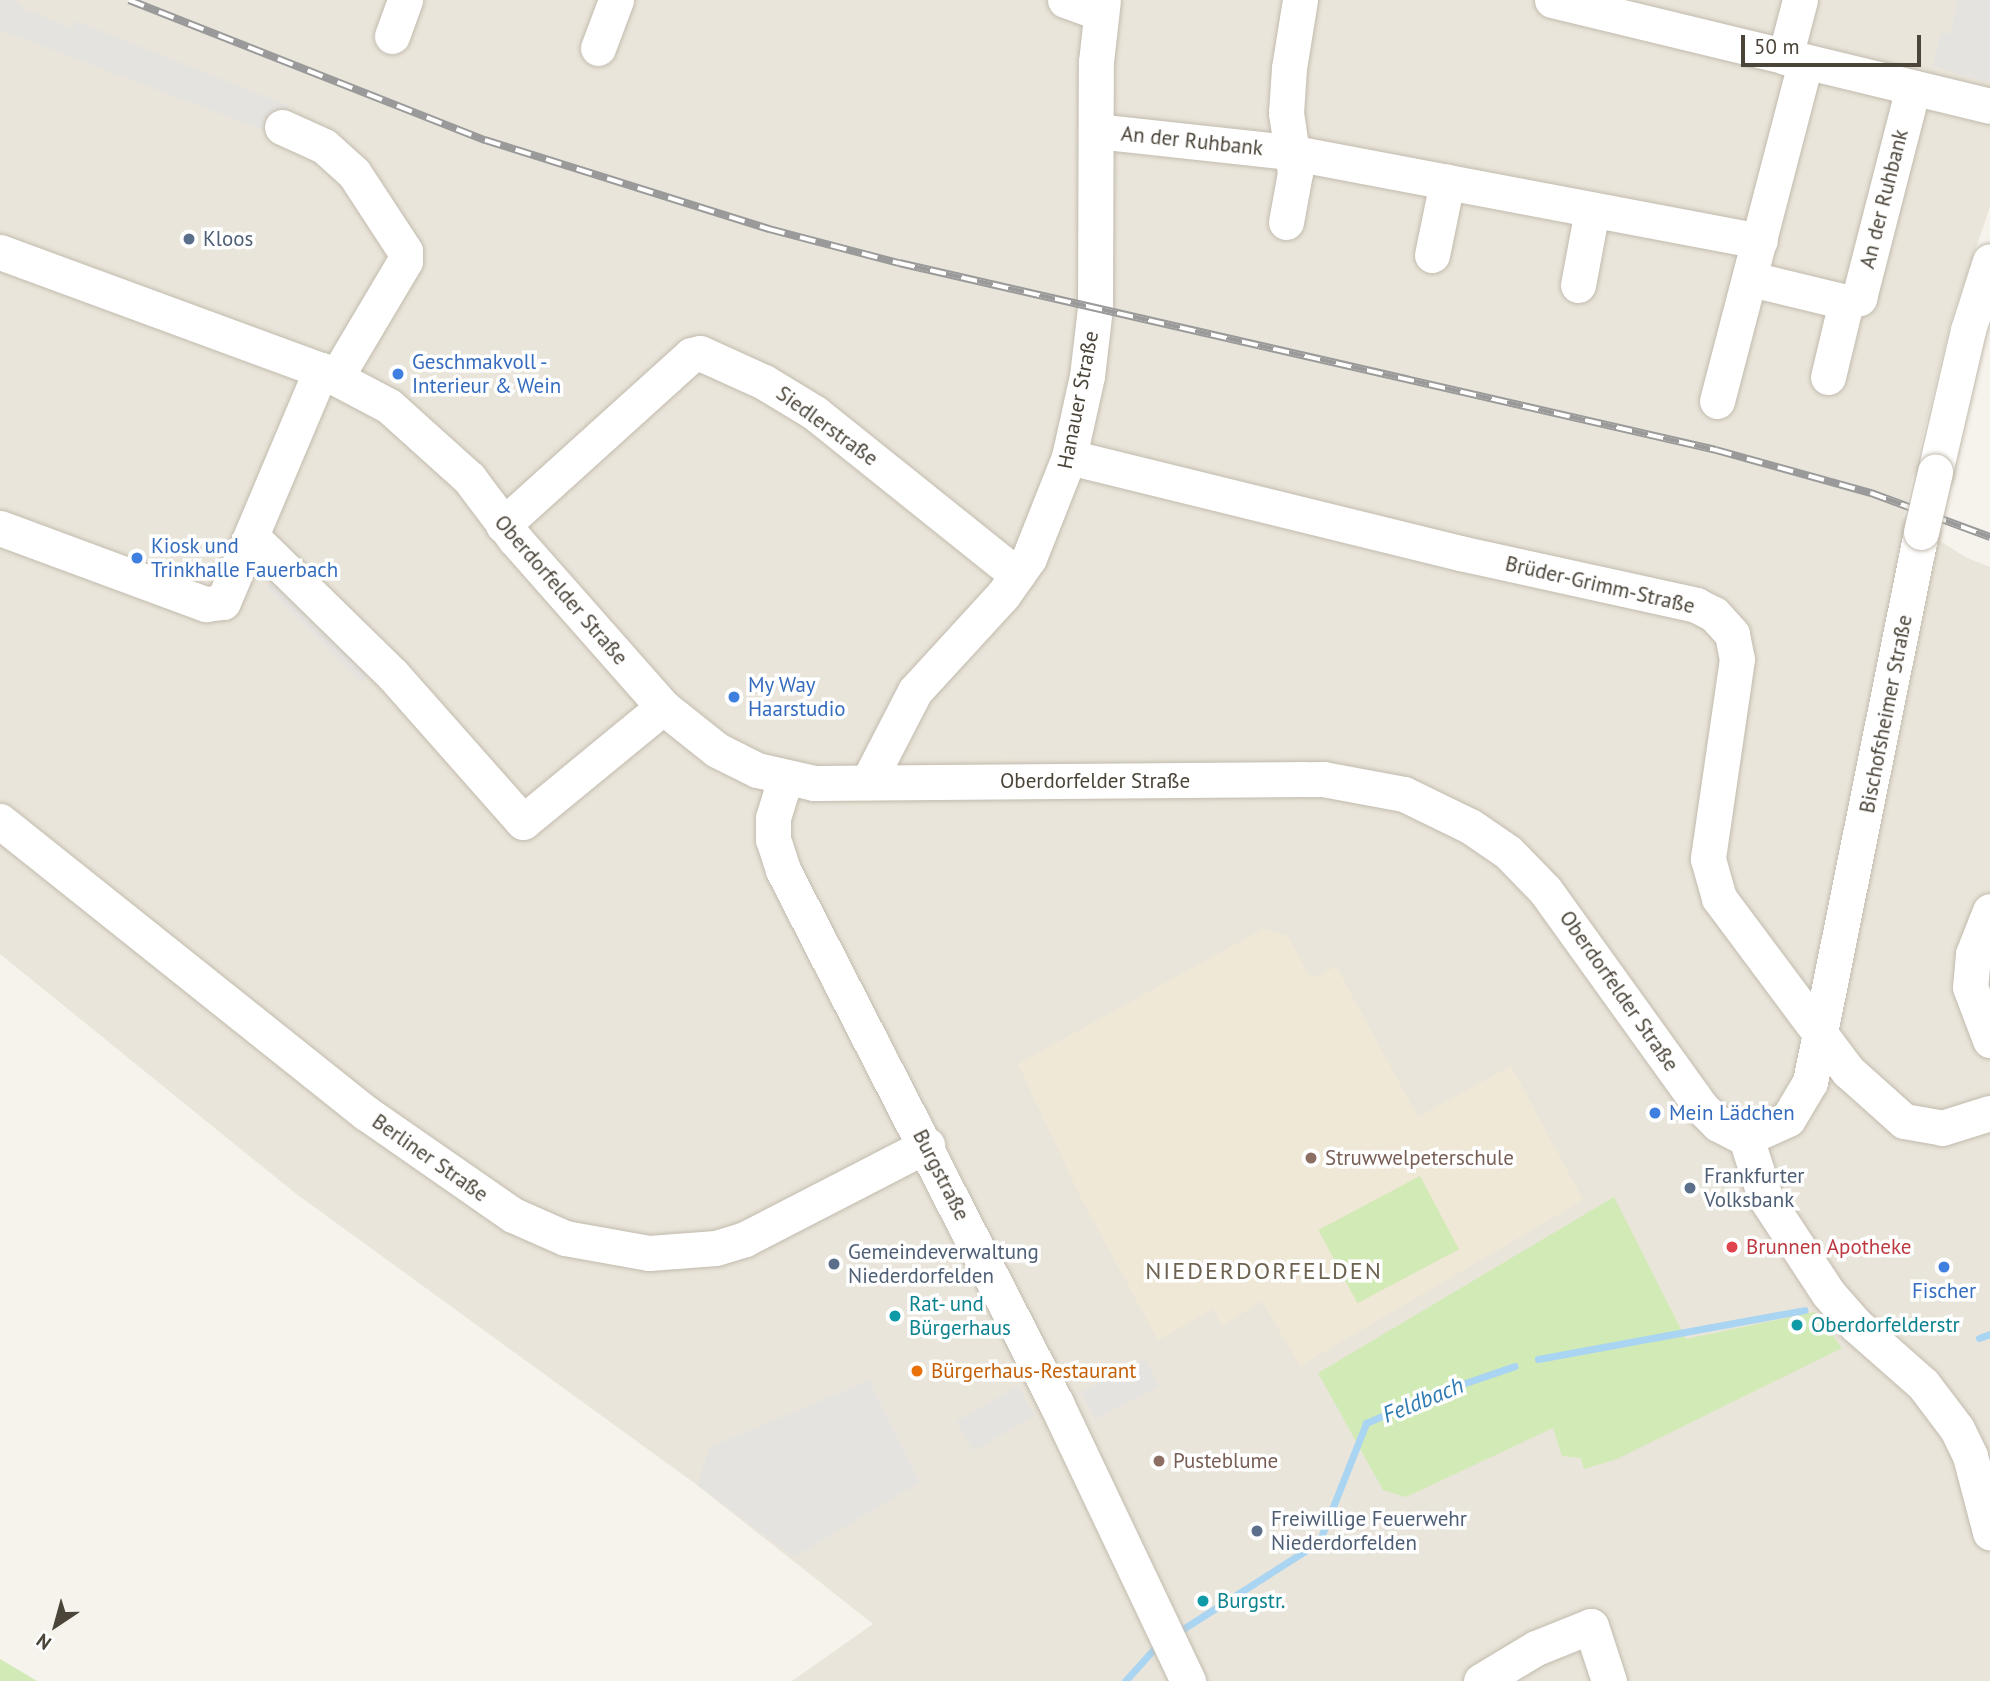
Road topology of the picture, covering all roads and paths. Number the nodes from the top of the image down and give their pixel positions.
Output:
1 (405, 0) edge
2 (615, 0) edge
3 (1065, 0) edge
4 (1300, 0) edge
5 (1552, 0) edge
6 (1800, 0) edge
7 (1101, 6) edge
8 (392, 36) dead end
9 (598, 48) dead end
10 (1795, 59) junction
11 (1913, 88) junction
12 (1990, 106) edge
13 (282, 127) dead end
14 (1096, 131) junction
15 (1289, 152) junction
16 (1447, 182) junction
17 (1592, 210) junction
18 (1286, 222) dead end
19 (1760, 241) junction
20 (0, 252) edge
21 (1432, 255) dead end
22 (1990, 261) edge
23 (1751, 279) junction
24 (1578, 285) dead end
25 (1846, 302) junction
26 (328, 374) junction
27 (1828, 377) dead end
28 (1717, 401) dead end
29 (1069, 457) junction
30 (503, 525) junction
31 (0, 528) edge
32 (252, 537) junction
33 (1017, 575) junction
34 (663, 707) junction
35 (785, 779) junction
36 (868, 782) junction
37 (0, 821) edge
38 (1990, 911) edge
39 (1823, 1036) junction
40 (1990, 1040) edge
41 (1990, 1113) edge
42 (1746, 1138) junction
43 (927, 1145) junction
44 (1990, 1532) edge
45 (1188, 1681) edge
46 (1481, 1681) edge
47 (1609, 1681) edge

1 - 8 street
2 - 9 street
3 - 7 street
4 - 15 street, An der Ruhbank
5 - 10 street
6 - 10 street
7 - 14 street, Hanauer Straße
10 - 11 street
10 - 19 street
11 - 12 street
11 - 25 street, An der Ruhbank
13 - 26 street
14 - 15 street, An der Ruhbank
14 - 29 street, Hanauer Straße
15 - 16 street, An der Ruhbank
15 - 18 street, An der Ruhbank
16 - 17 street, An der Ruhbank
16 - 21 street
17 - 19 street, An der Ruhbank
17 - 24 street
19 - 23 street
20 - 26 street, Oberdorfelder Straße
22 - 39 street, Bischofsheimer Straße, bridge
23 - 25 street
23 - 28 street
25 - 27 street, An der Ruhbank
26 - 30 street, Oberdorfelder Straße
26 - 32 street
29 - 33 street, Hanauer Straße
29 - 39 street, Brüder-Grimm-Straße
30 - 33 street, Siedlerstraße
30 - 34 street, Oberdorfelder Straße
31 - 32 street
32 - 34 street
33 - 36 street, Hanauer Straße
34 - 35 street, Oberdorfelder Straße
35 - 36 street, Oberdorfelder Straße
35 - 43 street, Burgstraße
36 - 42 street, Oberdorfelder Straße
37 - 43 street, Berliner Straße
38 - 40 street
39 - 41 street, Brüder-Grimm-Straße
39 - 42 street, Bischofsheimer Straße
42 - 44 street
43 - 45 street, Burgstraße
46 - 47 street

